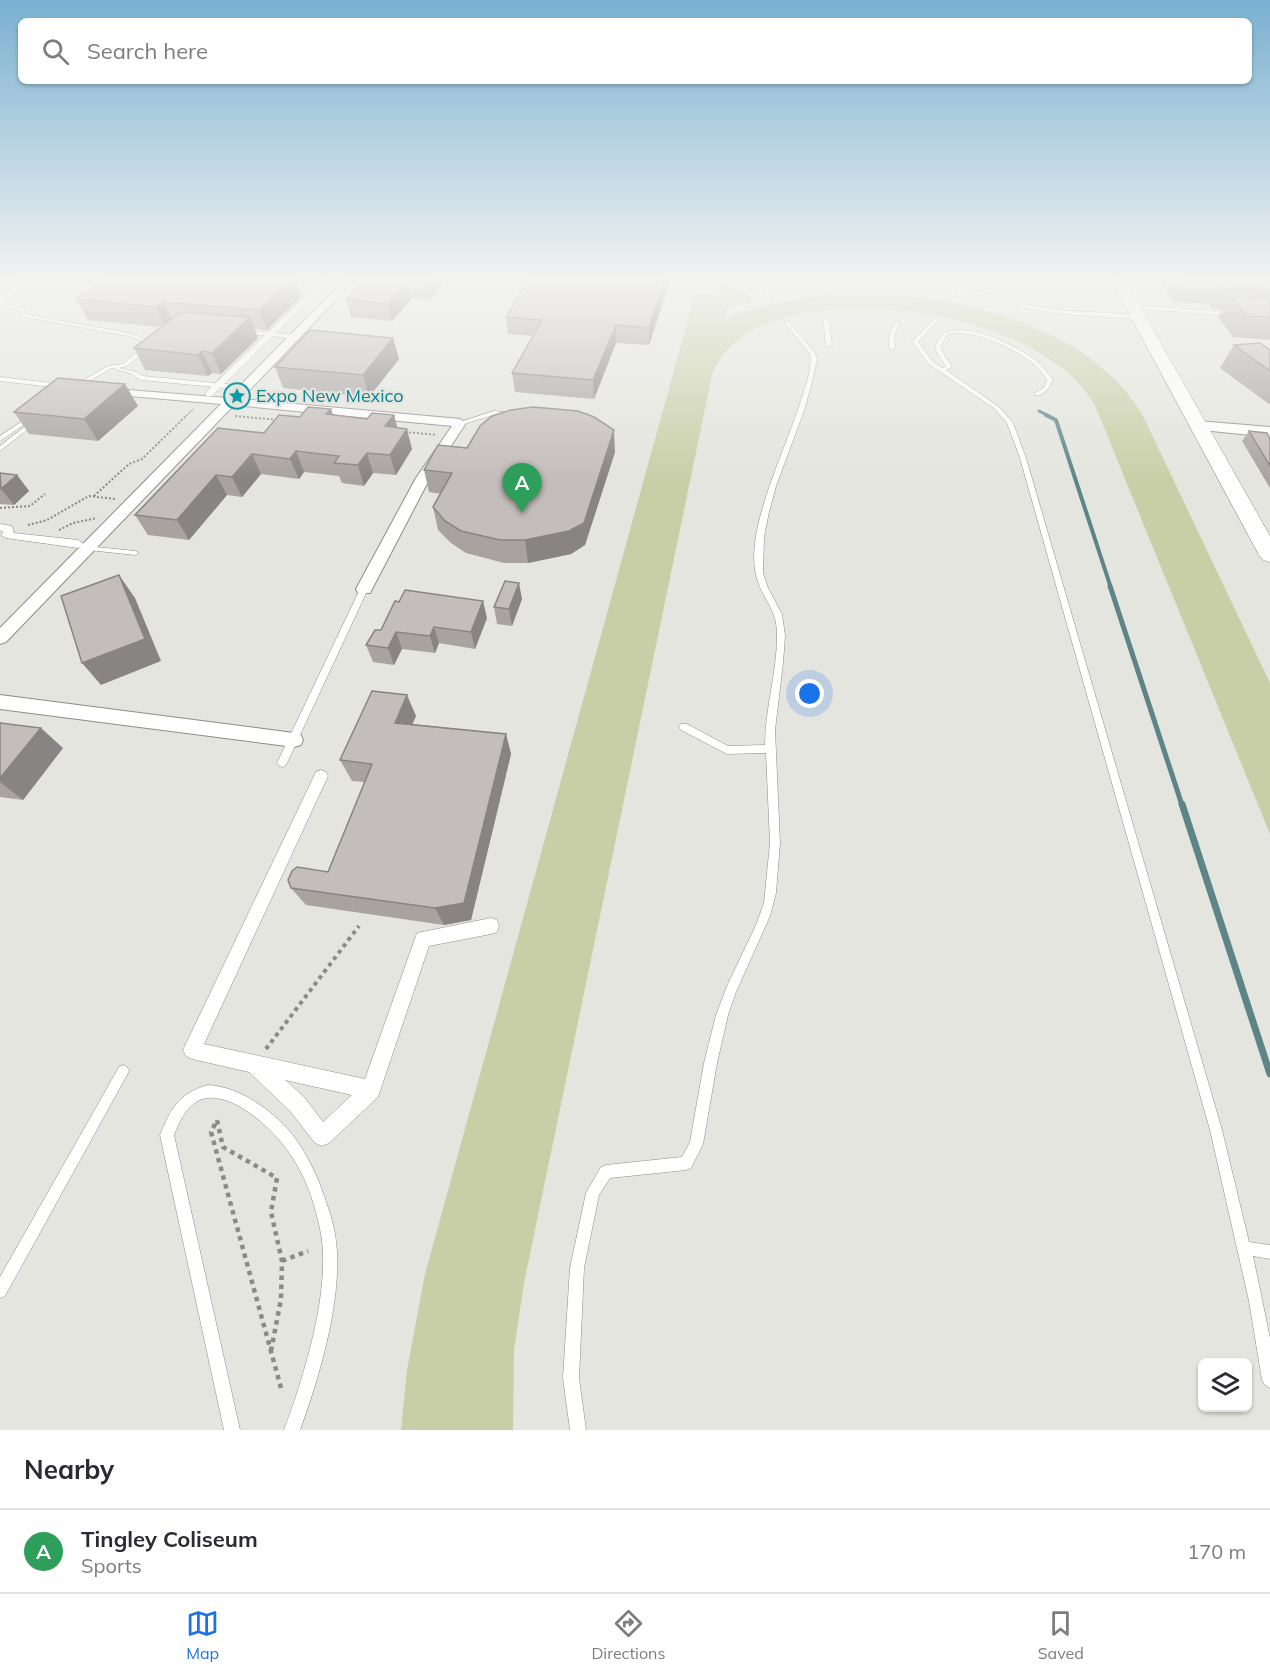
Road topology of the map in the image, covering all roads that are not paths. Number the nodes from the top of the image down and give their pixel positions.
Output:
1 (147, 347) edge
2 (258, 347) edge
3 (286, 347) edge
4 (807, 347) edge
5 (919, 347) edge
6 (938, 347) edge
7 (1006, 347) edge
8 (1154, 347) edge
9 (110, 367) junction
10 (942, 370) junction
11 (0, 379) edge
12 (217, 386) junction
13 (246, 388) junction
14 (67, 392) junction
15 (209, 394) dead end
16 (1037, 394) dead end
17 (232, 408) junction
18 (524, 416) edge
19 (460, 423) junction
20 (1198, 426) junction
21 (1270, 432) edge
22 (0, 439) edge
23 (0, 449) edge
24 (4, 533) edge
25 (84, 546) junction
26 (135, 553) dead end
27 (1270, 555) edge
28 (364, 589) joint
29 (0, 638) edge
30 (0, 702) edge
31 (684, 727) dead end
32 (294, 740) junction
33 (771, 749) junction
34 (282, 763) dead end
35 (321, 776) dead end
36 (491, 926) dead end
37 (255, 1065) junction
38 (123, 1071) dead end
39 (371, 1090) junction
40 (1244, 1248) junction
41 (1270, 1252) edge
42 (0, 1291) edge
43 (1270, 1380) edge
44 (232, 1430) edge
45 (292, 1430) edge
46 (578, 1430) edge

1 - 9 lane
2 - 12 street
3 - 13 street
4 - 33 lane
5 - 10 lane
6 - 10 lane
7 - 16 lane
8 - 20 main road
9 - 12 lane
9 - 14 lane
10 - 40 lane
11 - 14 lane
12 - 13 lane
12 - 15 street
13 - 17 street
14 - 17 street
17 - 19 street
17 - 25 street
18 - 19 lane
19 - 28 street
20 - 21 street
20 - 27 main road
22 - 23 lane
24 - 25 street
25 - 26 lane
25 - 29 street
28 - 32 lane
30 - 32 street
31 - 33 lane
32 - 34 lane
33 - 46 lane
35 - 37 street
36 - 39 street
37 - 39 street
37 - 39 street
38 - 42 lane
40 - 41 lane
40 - 43 lane
44 - 45 lane

